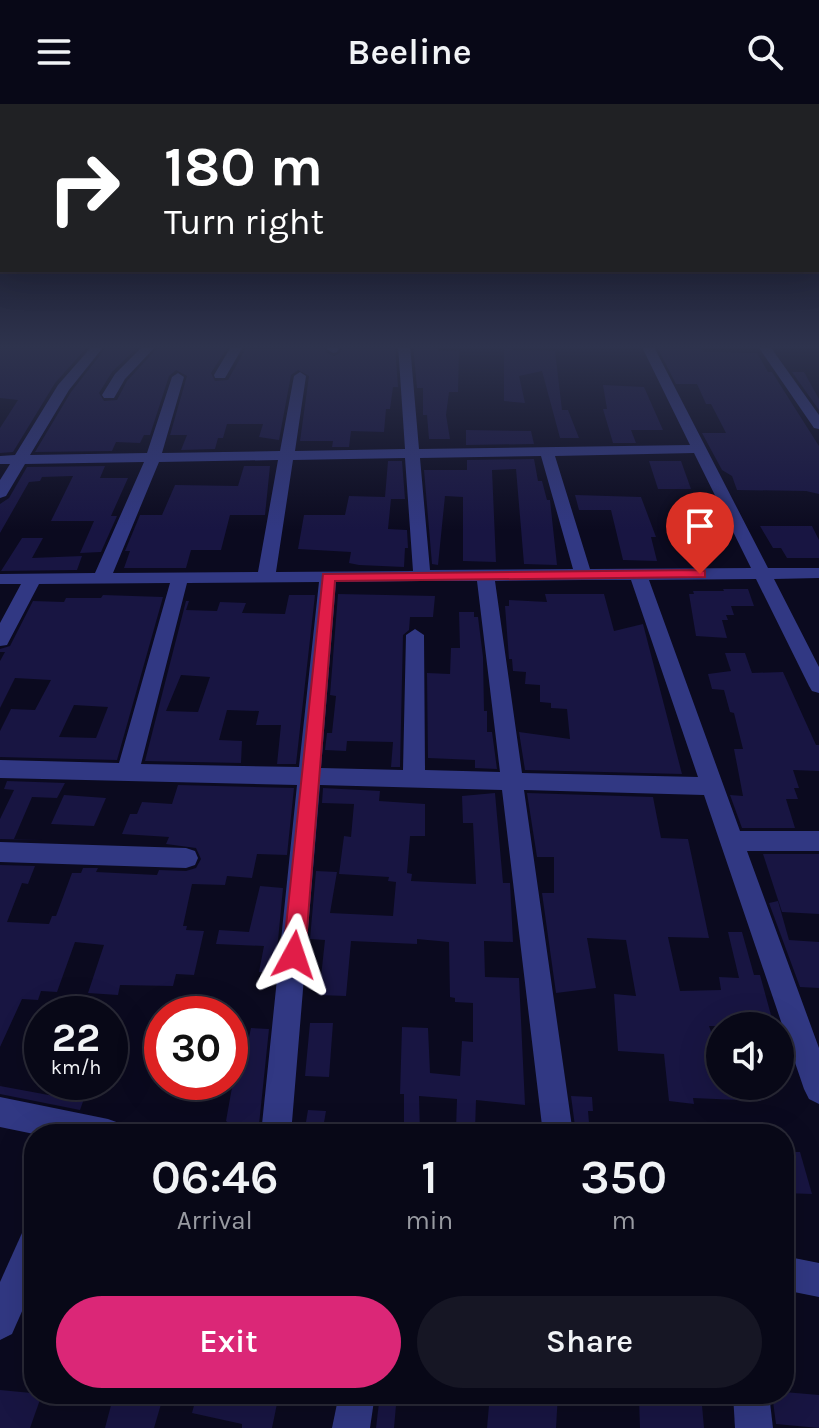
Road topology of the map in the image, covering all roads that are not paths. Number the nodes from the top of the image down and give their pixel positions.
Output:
1 (52, 407) edge
2 (169, 407) edge
3 (294, 407) edge
4 (410, 407) edge
5 (678, 407) edge
6 (806, 407) edge
7 (819, 425) edge
8 (699, 449) junction
9 (547, 452) junction
10 (414, 454) junction
11 (285, 456) junction
12 (153, 458) junction
13 (0, 460) edge
14 (21, 460) junction
15 (0, 493) edge
16 (819, 573) edge
17 (638, 574) junction
18 (761, 574) junction
19 (485, 575) junction
20 (583, 575) junction
21 (422, 576) junction
22 (266, 577) junction
23 (328, 577) junction
24 (102, 578) junction
25 (180, 578) junction
26 (0, 579) edge
27 (33, 579) junction
28 (415, 635) dead end
29 (0, 640) edge
30 (819, 686) edge
31 (0, 769) edge
32 (128, 772) junction
33 (311, 775) junction
34 (414, 778) junction
35 (512, 782) junction
36 (712, 786) junction
37 (730, 841) junction
38 (819, 841) edge
39 (0, 852) edge
40 (186, 858) dead end
41 (819, 1089) edge
42 (0, 1112) edge
43 (55, 1124) edge
44 (277, 1124) edge
45 (557, 1124) edge
46 (24, 1268) edge
47 (794, 1275) edge
48 (819, 1280) edge
49 (0, 1322) edge
50 (355, 1404) edge
51 (752, 1404) edge
52 (351, 1428) edge
53 (754, 1428) edge

1 - 14 street
2 - 12 street
3 - 11 street
4 - 10 street
5 - 8 street
6 - 7 street
8 - 9 street
8 - 18 street
9 - 10 street
9 - 20 street
10 - 11 street
10 - 21 street
11 - 12 street
11 - 22 street
12 - 14 street
12 - 24 street
13 - 14 street
14 - 15 street
16 - 18 street
17 - 18 street
17 - 20 street
17 - 36 street
18 - 30 street
19 - 20 street
19 - 21 street
19 - 35 street
21 - 23 street
22 - 23 street
22 - 25 street
23 - 33 street
24 - 25 street
24 - 27 street
25 - 32 street
26 - 27 street
27 - 29 street
28 - 34 street
31 - 32 street
32 - 33 street
33 - 34 street
33 - 44 street
34 - 35 street
35 - 36 street
35 - 45 street
36 - 37 street
37 - 38 street
37 - 41 street
39 - 40 street
42 - 43 street
46 - 49 street
47 - 48 street
50 - 52 street
51 - 53 street

